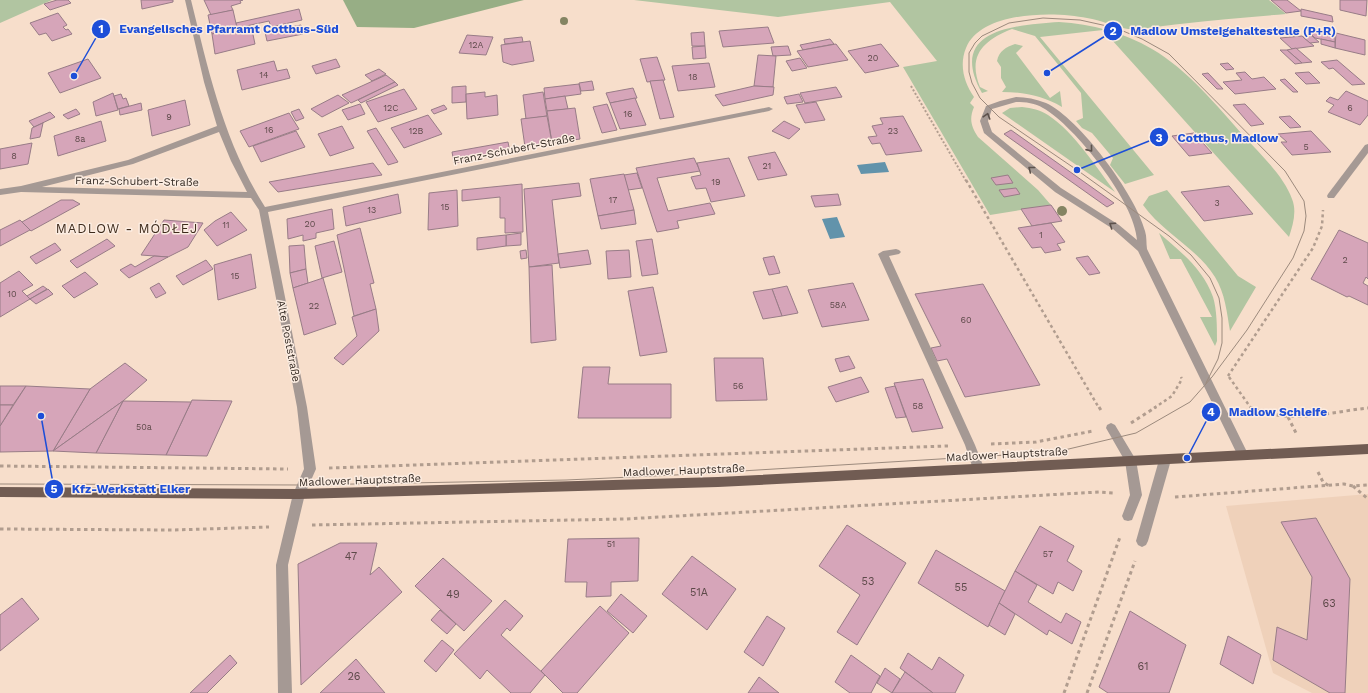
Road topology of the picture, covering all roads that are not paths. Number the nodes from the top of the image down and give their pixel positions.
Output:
1 (188, 0) edge
2 (769, 109) dead end
3 (221, 128) junction
4 (1368, 147) edge
5 (21, 189) junction
6 (0, 192) edge
7 (253, 195) junction
8 (1331, 196) road end
9 (263, 210) junction
10 (1142, 249) junction
11 (896, 252) dead end
12 (1111, 428) road end
13 (1368, 449) edge
14 (1243, 455) junction
15 (1130, 460) junction
16 (1165, 460) junction
17 (978, 468) junction
18 (0, 492) edge
19 (299, 494) junction
20 (1128, 516) road end
21 (1142, 542) road end
22 (285, 693) edge

1 - 3 street, Alte Poststraße
2 - 9 street, Franz-Schubert-Straße
3 - 5 street, Franz-Schubert-Straße
3 - 7 street, Alte Poststraße
4 - 8 street
5 - 6 street, Franz-Schubert-Straße
5 - 7 street, Franz-Schubert-Straße
7 - 9 street, Alte Poststraße
9 - 19 street, Alte Poststraße
10 -> 10 street
10 - 14 street
11 - 17 street
12 - 15 street
13 - 14 main road, Madlower Hauptstraße
14 - 16 main road, Madlower Hauptstraße
15 - 16 main road, Madlower Hauptstraße
15 - 17 main road, Madlower Hauptstraße
15 - 20 street
16 - 21 street
17 - 19 main road, Madlower Hauptstraße
18 - 19 main road, Madlower Hauptstraße
19 - 22 street

